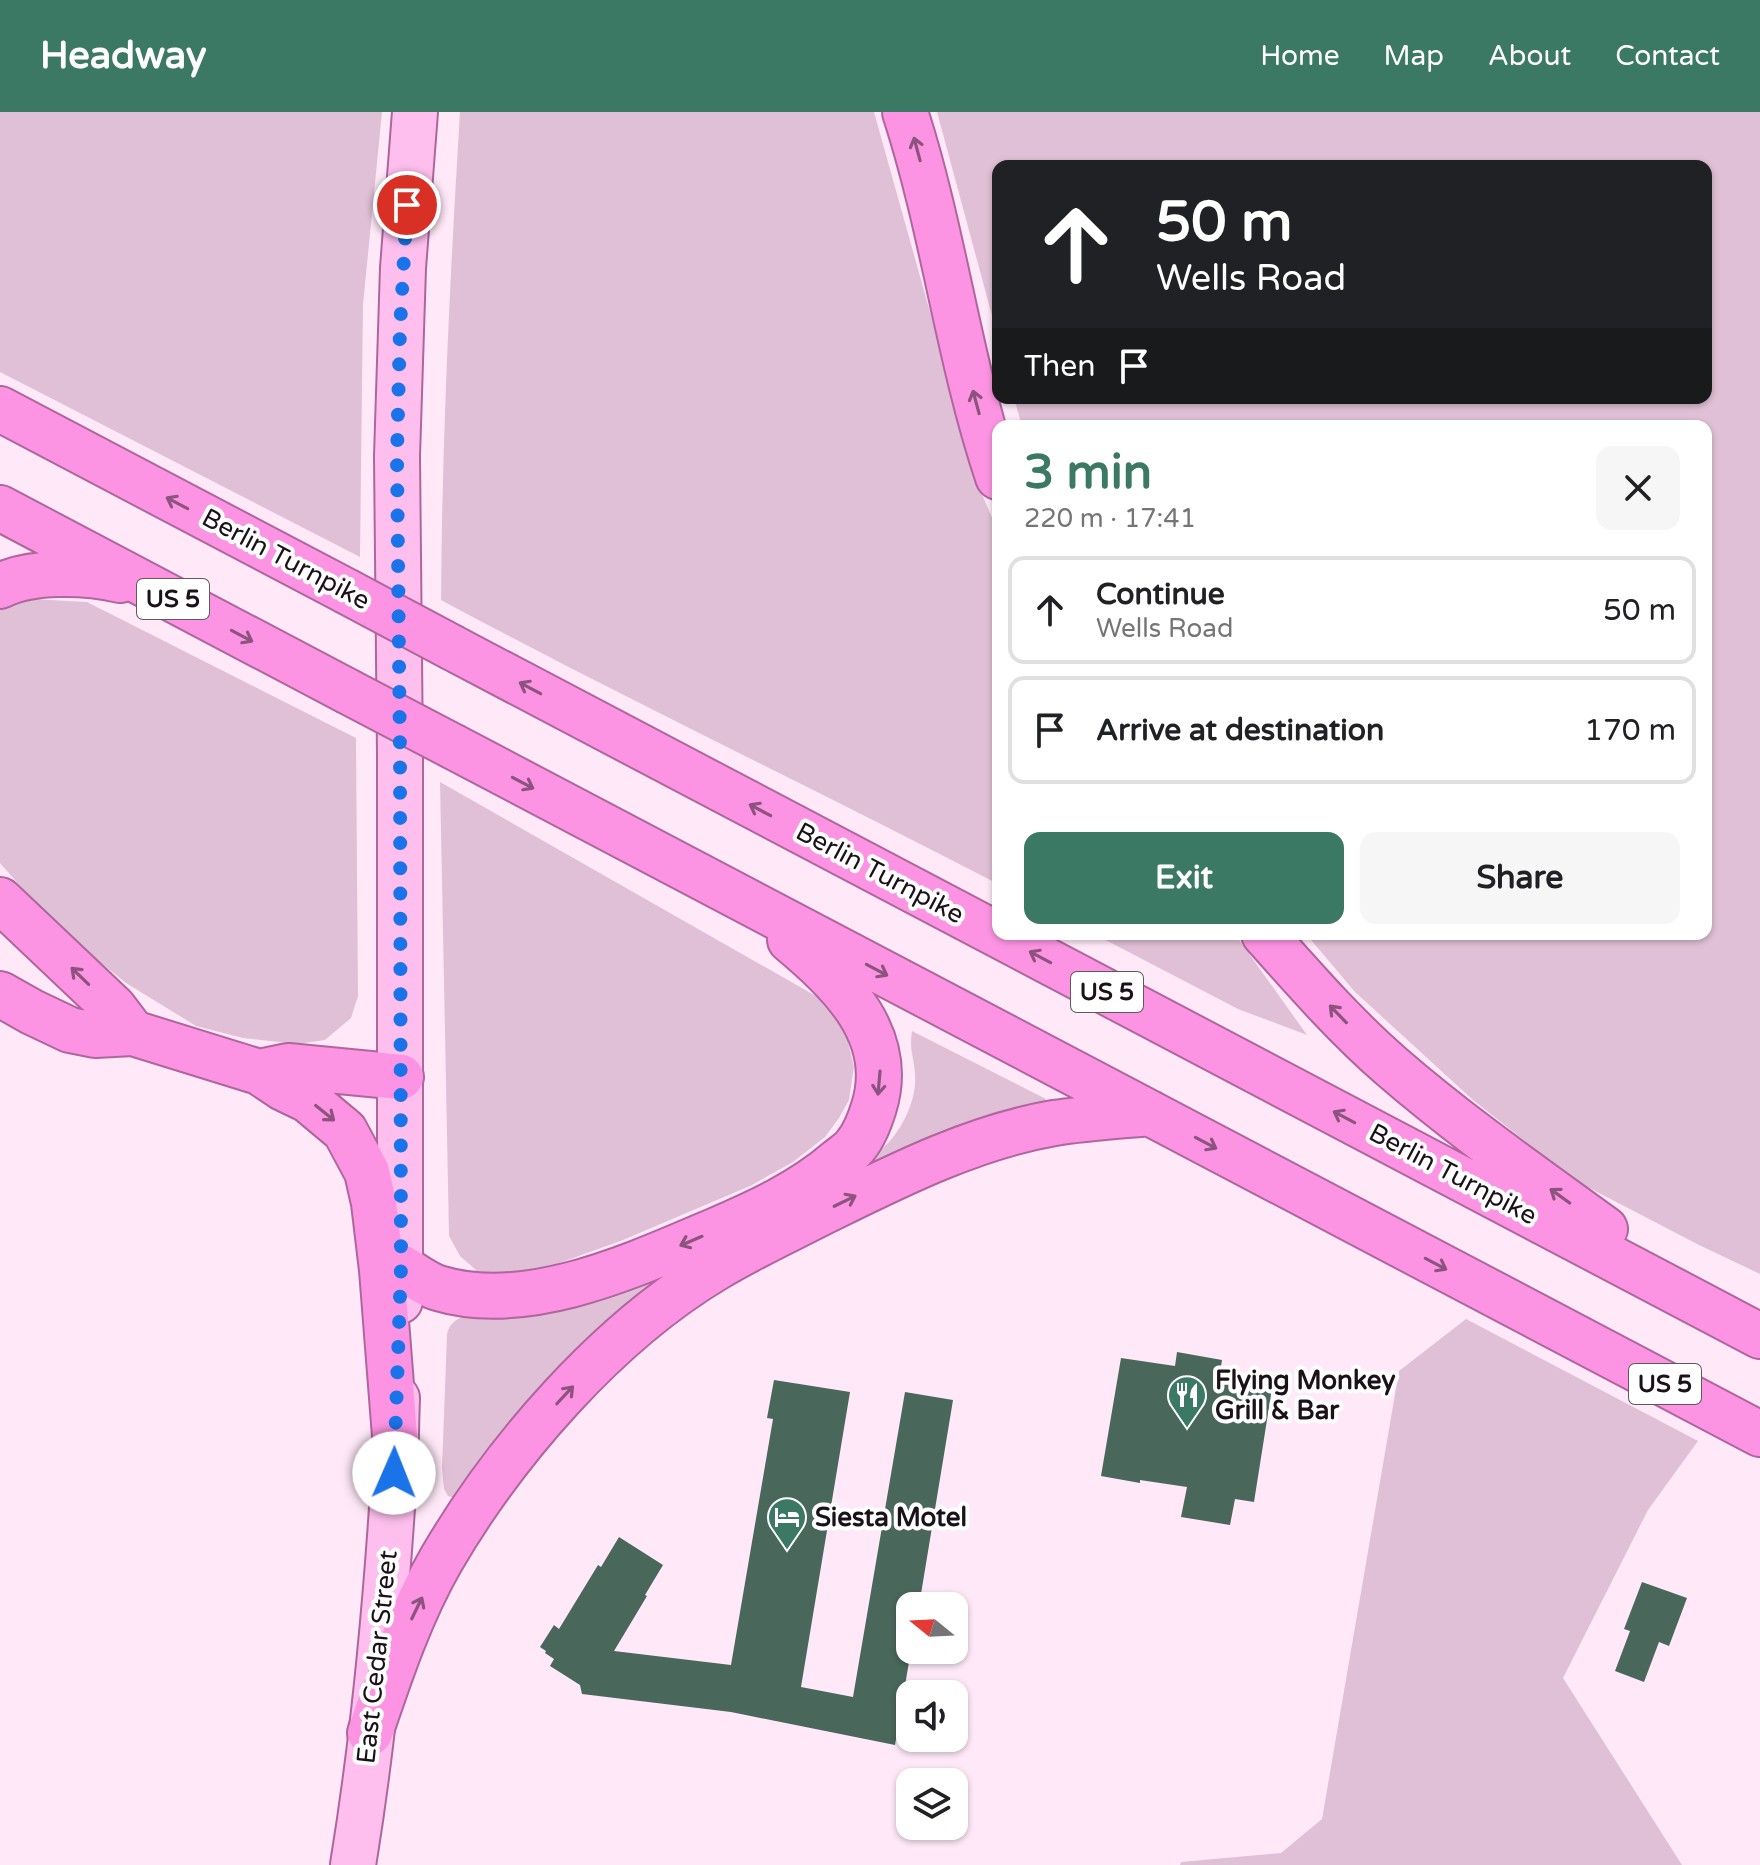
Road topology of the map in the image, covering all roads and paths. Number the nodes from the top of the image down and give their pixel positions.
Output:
1 (415, 112) edge
2 (905, 112) edge
3 (0, 409) edge
4 (992, 457) edge
5 (0, 508) edge
6 (0, 586) edge
7 (157, 590) junction
8 (736, 895) junction
9 (0, 900) edge
10 (992, 932) edge
11 (1007, 940) edge
12 (1270, 940) edge
13 (0, 994) edge
14 (133, 1033) junction
15 (259, 1072) junction
16 (401, 1077) junction
17 (1150, 1113) junction
18 (794, 1210) junction
19 (401, 1267) junction
20 (1748, 1330) edge
21 (1760, 1434) edge
22 (395, 1436) junction
23 (370, 1733) junction
24 (353, 1865) edge

1 - 16 main road, East Cedar Street
4 -> 2 highway
10 -> 3 highway, Berlin Turnpike / US 5, bridge
5 - 7 highway, US 5
6 - 7 highway
7 -> 8 highway, US 5, bridge
8 -> 17 highway, US 5
8 -> 18 highway
14 -> 9 highway
20 -> 11 highway, Berlin Turnpike / US 5, bridge
20 -> 12 highway
13 - 14 highway
14 - 15 highway
15 - 16 highway
15 -> 22 highway
16 - 19 main road, East Cedar Street
18 -> 17 highway
17 -> 21 highway, US 5
18 -> 19 highway
23 -> 18 highway
19 - 22 main road, East Cedar Street
22 - 23 main road, East Cedar Street
23 - 24 main road, East Cedar Street

